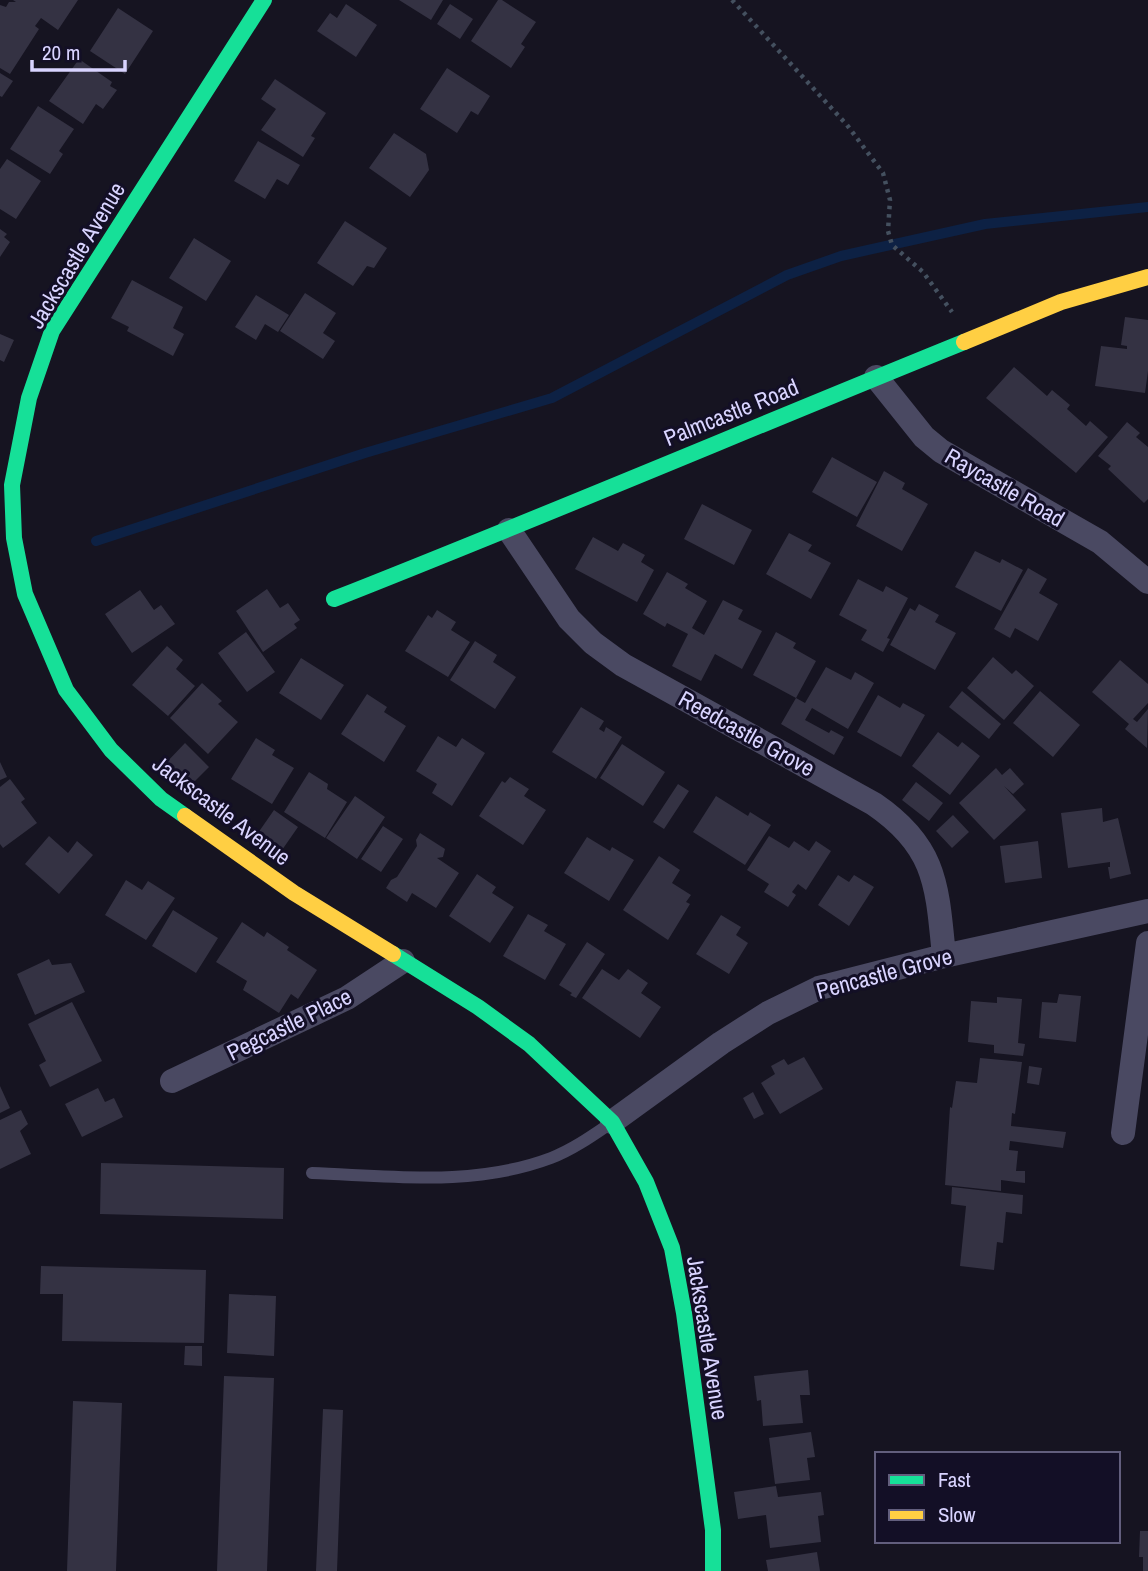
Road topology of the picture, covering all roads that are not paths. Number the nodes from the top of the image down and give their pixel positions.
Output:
1 (264, 0) edge
2 (1148, 277) edge
3 (876, 377) junction
4 (509, 530) junction
5 (1148, 582) edge
6 (334, 599) dead end
7 (1148, 911) edge
8 (1148, 943) edge
9 (944, 956) junction
10 (403, 961) junction
11 (172, 1081) dead end
12 (612, 1122) junction
13 (1123, 1133) dead end
14 (312, 1173) dead end
15 (713, 1571) edge

1 - 10 street, Jackscastle Avenue
2 - 3 street, Palmcastle Road
3 - 4 street, Palmcastle Road
3 - 5 street, Raycastle Road
4 - 6 street, Palmcastle Road
4 - 9 street, Reedcastle Grove
7 - 9 street, Pencastle Grove
8 - 13 street
9 - 12 street, Pencastle Grove
10 - 11 street, Pegcastle Place
10 - 12 street, Jackscastle Avenue
12 - 14 lane
12 - 15 street, Jackscastle Avenue

